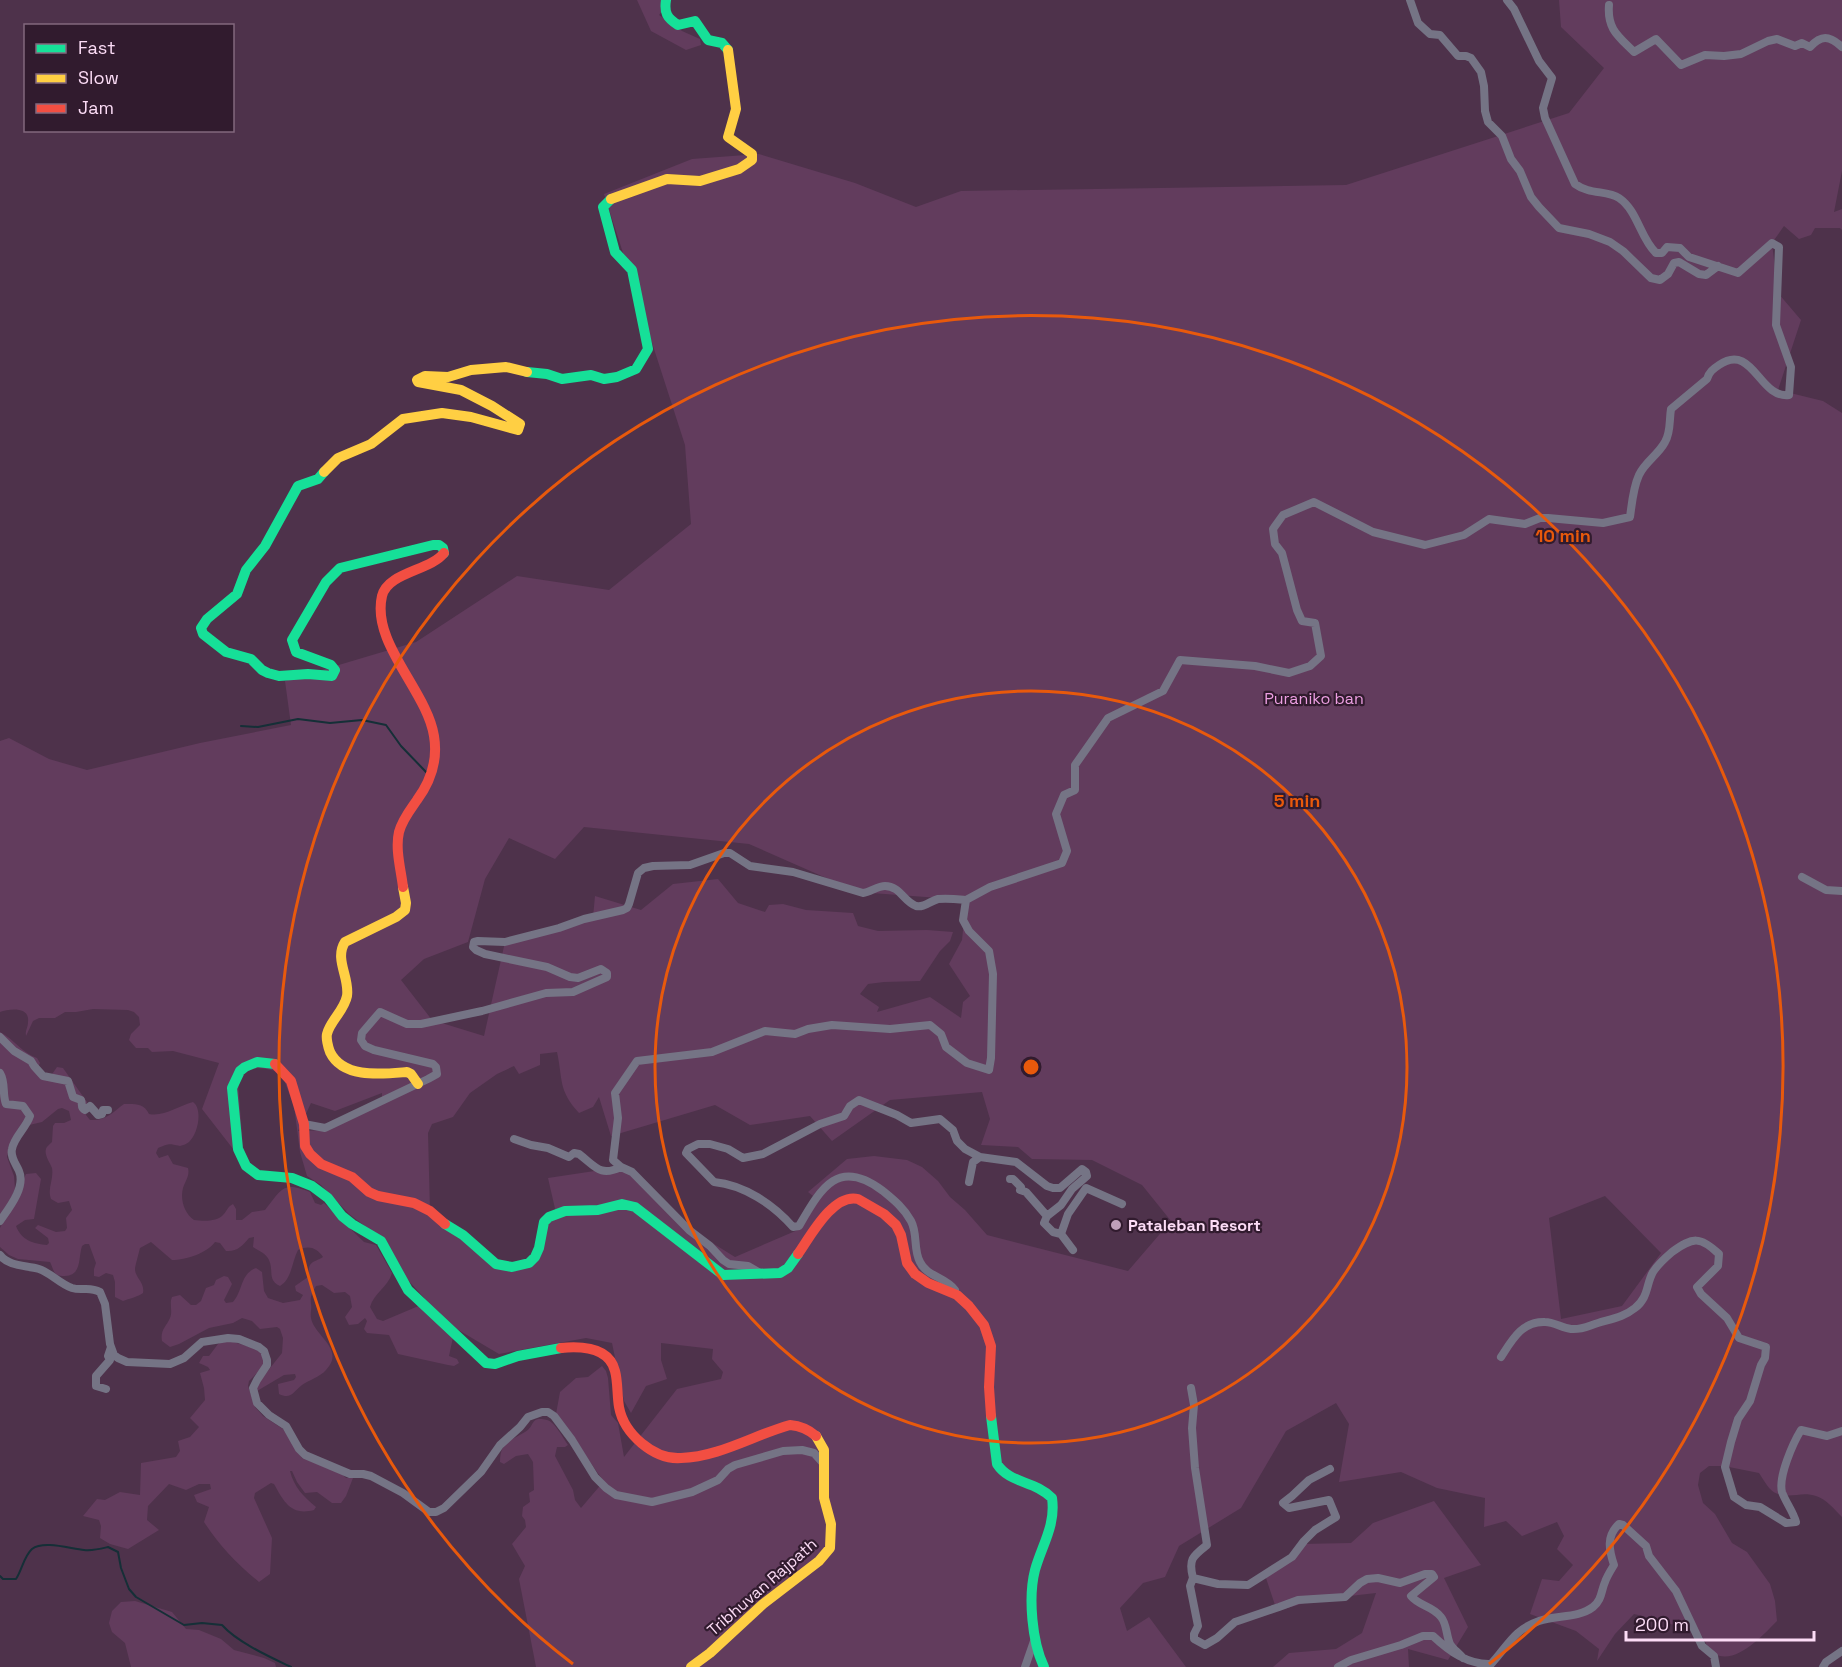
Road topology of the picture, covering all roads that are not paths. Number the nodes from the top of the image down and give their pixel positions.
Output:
1 (666, 0) edge
2 (1410, 0) edge
3 (1507, 0) edge
4 (1609, 5) dead end
5 (1842, 47) edge
6 (1718, 266) junction
7 (1802, 877) dead end
8 (1842, 891) edge
9 (966, 900) junction
10 (0, 1037) edge
11 (0, 1073) edge
12 (418, 1084) junction
13 (108, 1110) dead end
14 (304, 1124) junction
15 (514, 1138) dead end
16 (980, 1158) junction
17 (621, 1167) junction
18 (1010, 1179) dead end
19 (969, 1182) dead end
20 (1122, 1204) dead end
21 (1047, 1216) junction
22 (0, 1221) edge
23 (1061, 1234) junction
24 (1073, 1250) dead end
25 (0, 1255) edge
26 (764, 1275) junction
27 (957, 1294) junction
28 (111, 1347) junction
29 (1502, 1357) dead end
30 (1191, 1388) dead end
31 (106, 1389) dead end
32 (1842, 1431) edge
33 (823, 1463) junction
34 (1330, 1469) dead end
35 (1193, 1578) junction
36 (1036, 1636) junction
37 (1842, 1651) edge
38 (1463, 1658) junction
39 (691, 1667) edge
40 (1025, 1667) edge
41 (1044, 1667) edge
42 (1338, 1667) edge
43 (1716, 1667) edge
44 (1823, 1667) edge

1 - 12 main road
2 - 6 street
3 - 6 street
4 - 5 street
6 - 9 street
7 - 8 street
9 - 12 street
9 - 17 street
10 - 13 street
11 - 22 street
12 - 14 street
14 - 26 main road, Tribhuvan Rajpath
14 - 33 main road, Tribhuvan Rajpath
15 - 17 street
16 - 19 street
16 - 21 street
16 - 27 street
17 - 26 street
18 - 21 street
20 - 23 street
21 - 23 street
23 - 24 street
25 - 28 street
26 - 27 main road, Tribhuvan Rajpath
27 - 36 main road, Tribhuvan Rajpath
28 - 31 street
28 - 33 street
29 - 32 street
30 - 35 street
33 - 39 main road, Tribhuvan Rajpath
34 - 35 street
35 - 38 street
36 - 40 street
36 - 41 main road, Tribhuvan Rajpath
37 - 44 street
38 - 42 street
38 - 43 street

